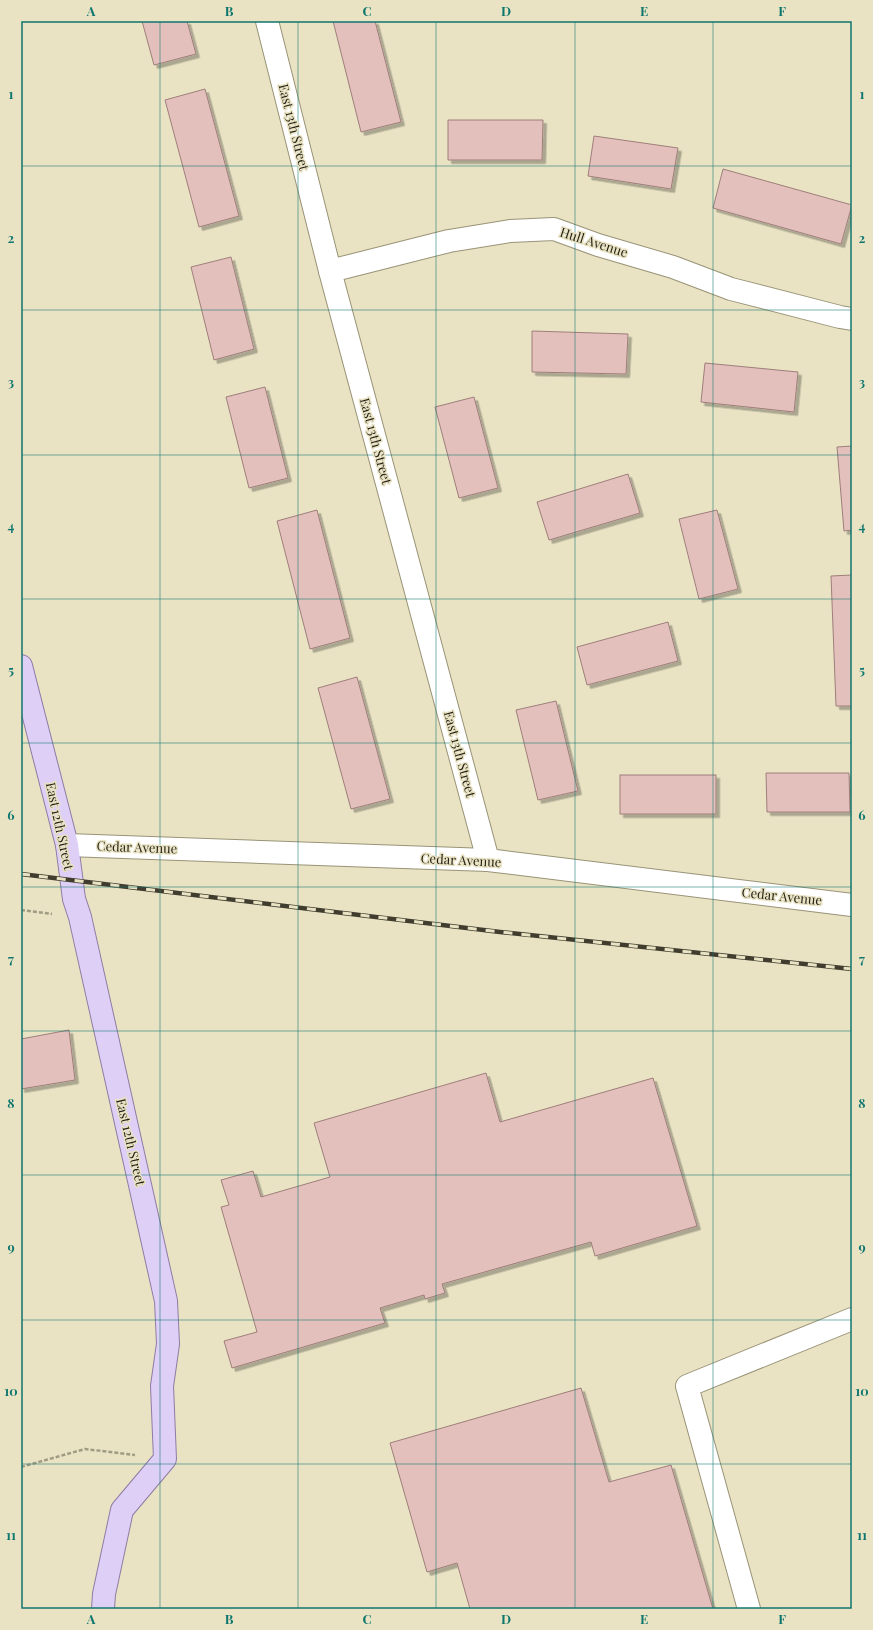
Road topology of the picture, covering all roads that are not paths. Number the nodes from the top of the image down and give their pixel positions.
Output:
1 (267, 21) edge
2 (330, 271) junction
3 (852, 319) edge
4 (21, 666) edge
5 (67, 845) junction
6 (488, 860) junction
7 (852, 905) edge
8 (852, 1319) edge
9 (103, 1609) edge
10 (749, 1609) edge

1 - 2 street, East 13th Street
2 - 3 street, Hull Avenue
2 - 6 street, East 13th Street
4 - 5 main road, East 12th Street
5 - 6 street, Cedar Avenue
5 - 9 main road, East 12th Street
6 - 7 street, Cedar Avenue
8 - 10 street

